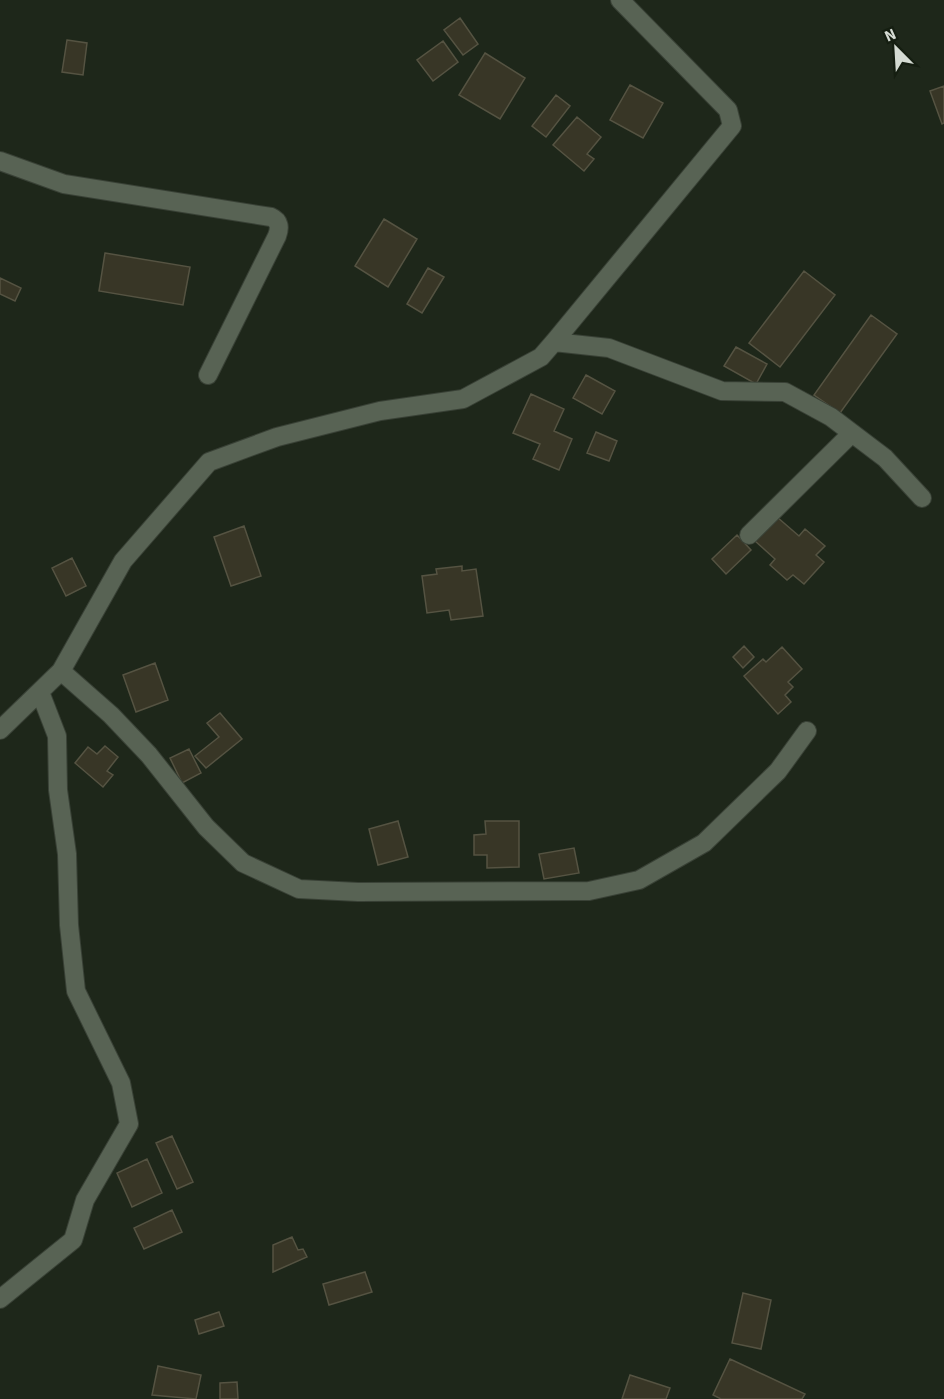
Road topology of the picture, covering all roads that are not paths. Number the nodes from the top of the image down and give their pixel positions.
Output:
1 (620, 0) edge
2 (0, 161) edge
3 (554, 342) junction
4 (208, 375) dead end
5 (852, 433) junction
6 (922, 498) dead end
7 (749, 535) dead end
8 (61, 671) junction
9 (40, 692) junction
10 (0, 730) edge
11 (807, 731) dead end
12 (0, 1299) edge

1 - 3 street
2 - 4 street
3 - 5 street
3 - 8 street
5 - 6 street
5 - 7 street
8 - 9 street
8 - 11 street
9 - 10 street
9 - 12 street

